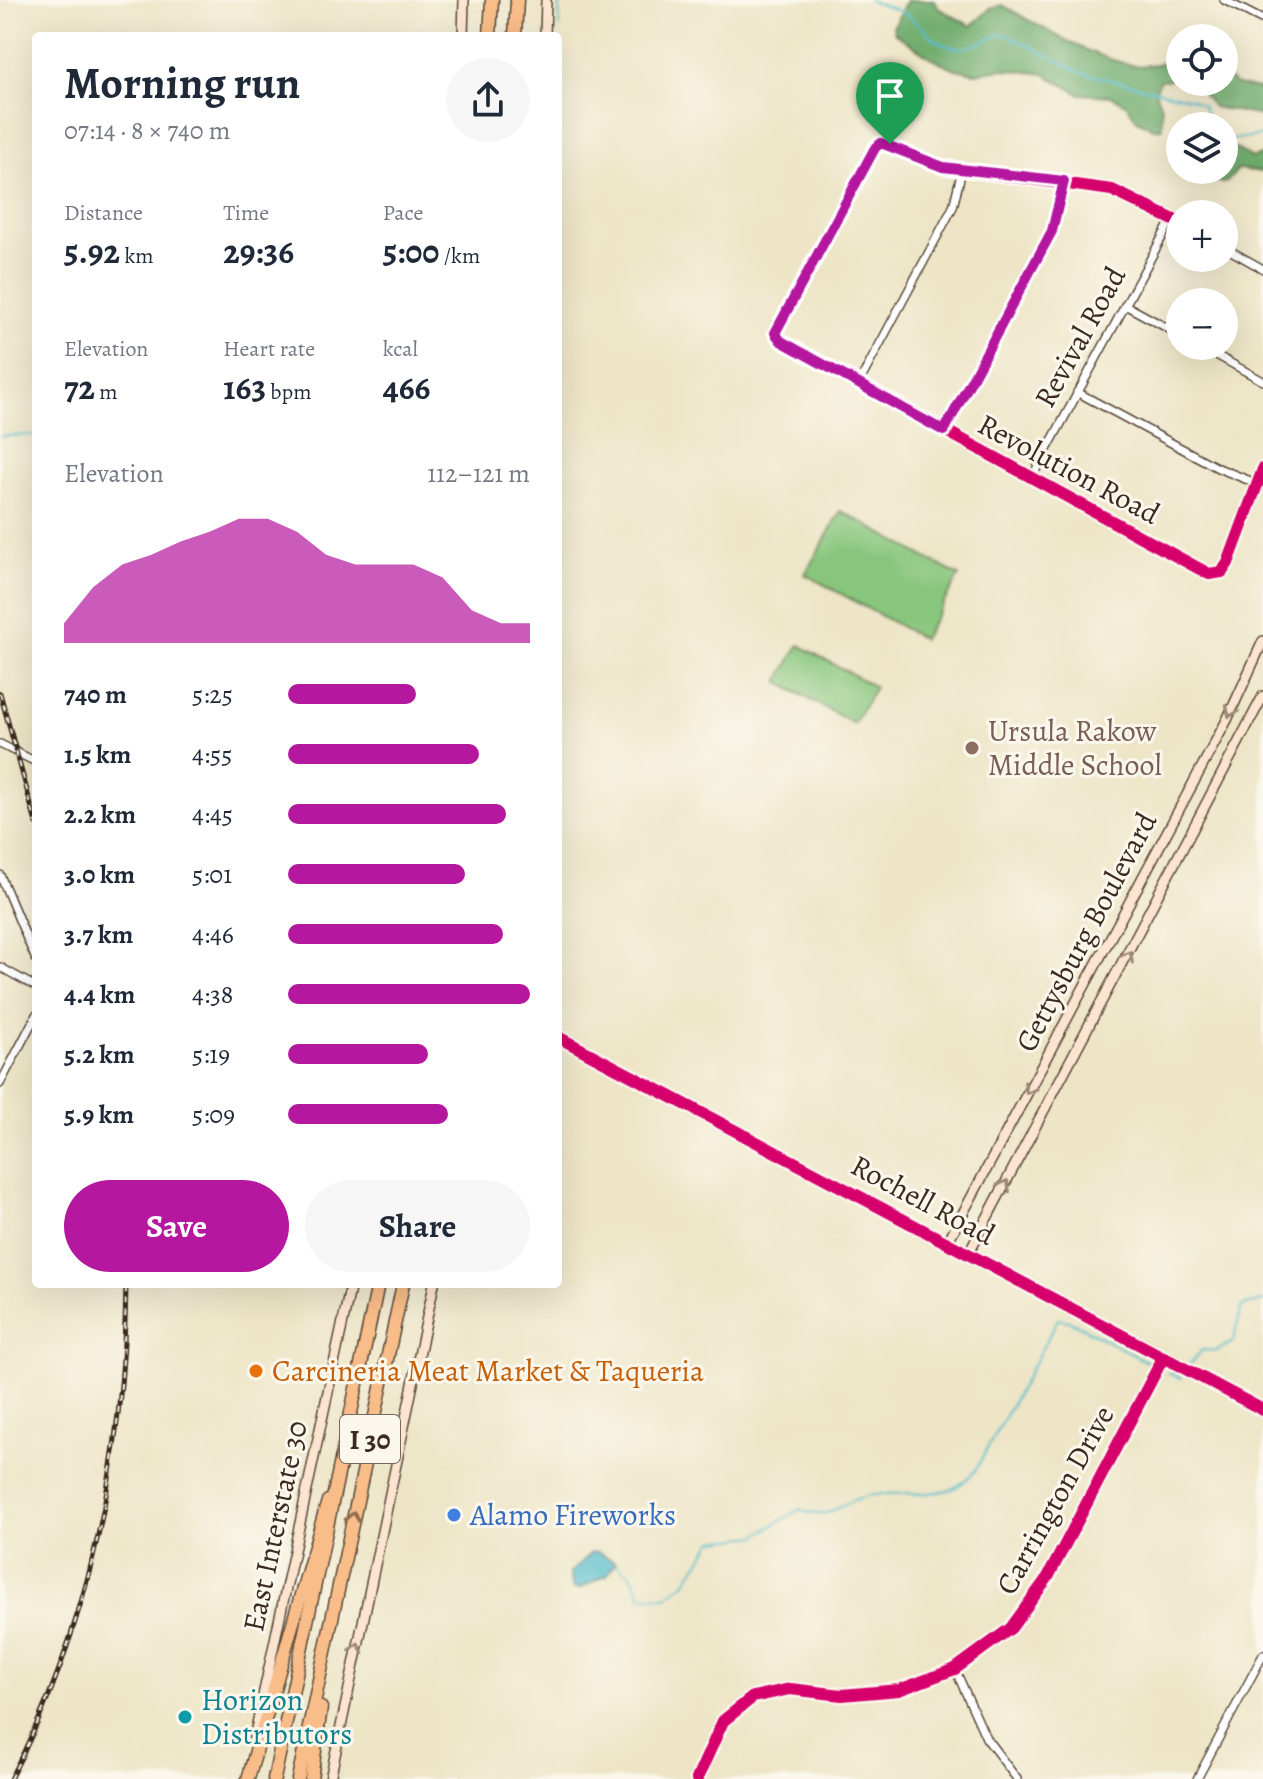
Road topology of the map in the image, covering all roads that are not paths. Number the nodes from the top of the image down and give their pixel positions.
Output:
1 (464, 0) edge
2 (492, 0) edge
3 (517, 0) edge
4 (546, 0) edge
5 (1224, 0) edge
6 (1263, 20) edge
7 (463, 32) edge
8 (490, 32) edge
9 (515, 32) edge
10 (545, 32) edge
11 (962, 170) junction
12 (1064, 181) junction
13 (1166, 216) edge
14 (1166, 237) edge
15 (1238, 255) edge
16 (1263, 269) edge
17 (1125, 305) junction
18 (1166, 327) edge
19 (1225, 360) edge
20 (1263, 381) edge
21 (859, 383) junction
22 (1077, 392) junction
23 (944, 431) junction
24 (1263, 469) edge
25 (1031, 479) junction
26 (1260, 485) edge
27 (1263, 641) edge
28 (1263, 696) edge
29 (0, 744) edge
30 (32, 760) edge
31 (0, 875) edge
32 (32, 951) edge
33 (0, 967) edge
34 (32, 985) edge
35 (32, 1023) edge
36 (562, 1039) edge
37 (0, 1084) edge
38 (947, 1243) junction
39 (968, 1254) junction
40 (350, 1288) edge
41 (377, 1288) edge
42 (402, 1288) edge
43 (433, 1288) edge
44 (1163, 1358) junction
45 (1263, 1410) edge
46 (339, 1480) junction
47 (337, 1594) junction
48 (1263, 1655) edge
49 (955, 1669) junction
50 (247, 1779) edge
51 (274, 1779) edge
52 (298, 1779) edge
53 (311, 1779) edge
54 (330, 1779) edge
55 (697, 1779) edge
56 (1017, 1779) edge
57 (1197, 1779) edge

1 - 7 street
2 - 8 highway
3 - 9 highway
4 - 10 street
5 - 6 street
11 - 12 street
11 - 21 street
11 - 21 street, Revolution Road
12 - 13 street
12 - 23 street
14 - 17 street, Revival Road
15 - 16 street
17 - 18 street
17 - 22 street, Revival Road
19 - 20 street
21 - 23 street, Revolution Road
22 - 25 street, Revival Road
22 - 26 street
23 - 25 street, Revolution Road
24 - 26 street
25 - 26 street, Revolution Road
27 -> 38 street, Gettysburg Boulevard
39 -> 28 street, Gettysburg Boulevard
29 - 30 street
31 - 32 street
33 - 34 street
35 - 37 street
36 - 38 street, Rochell Road
38 - 39 street, Rochell Road
39 - 44 street, Rochell Road
40 - 50 street, East Interstate 30
41 - 46 highway, I 30
47 -> 42 highway, I 30
54 -> 43 street
44 - 45 street, Rochell Road
44 - 49 street, Carrington Drive
46 - 50 highway
46 - 51 highway, I 30
47 - 52 highway, I 30
47 - 53 highway
48 - 57 street
49 - 55 street, Carrington Drive
49 - 56 street

